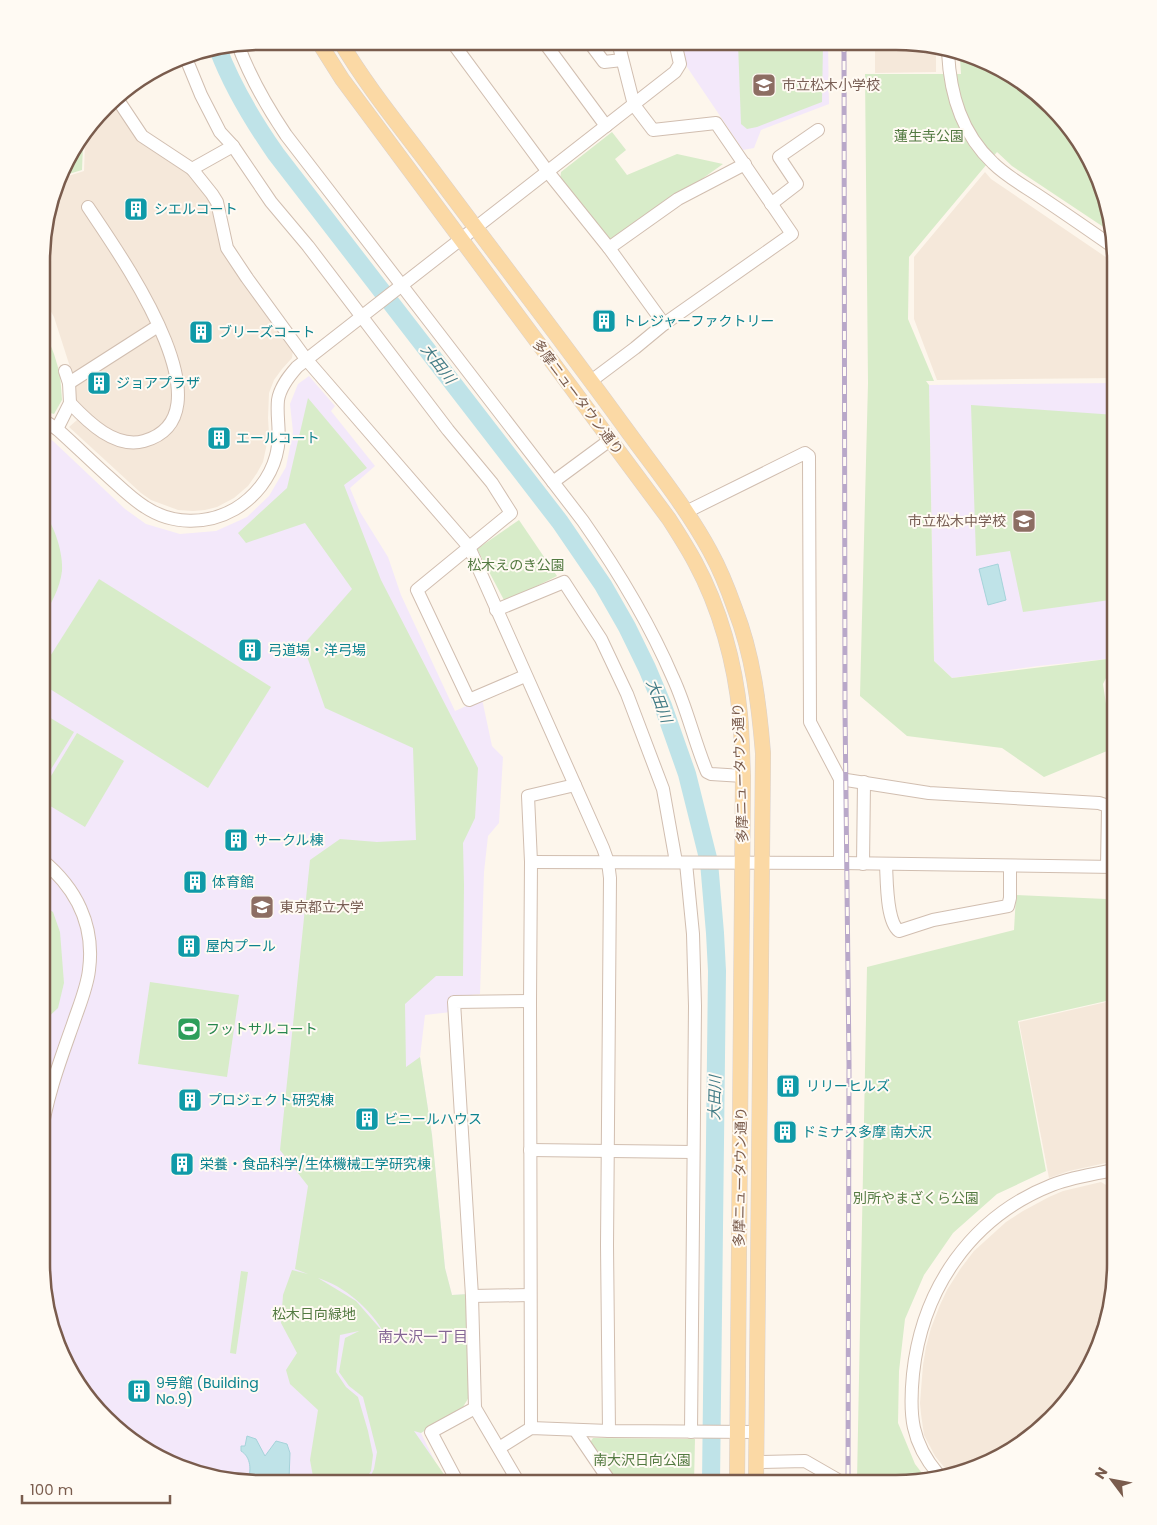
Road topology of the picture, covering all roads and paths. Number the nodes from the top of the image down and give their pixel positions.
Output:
1 (324, 50) edge
2 (345, 50) edge
3 (458, 50) edge
4 (550, 50) edge
5 (595, 50) edge
6 (620, 50) edge
7 (677, 50) edge
8 (241, 51) edge
9 (948, 57) edge
10 (622, 60) junction
11 (188, 63) edge
12 (120, 104) edge
13 (634, 104) junction
14 (606, 126) junction
15 (818, 130) dead end
16 (233, 146) junction
17 (745, 164) junction
18 (192, 169) junction
19 (548, 172) junction
20 (771, 204) junction
21 (88, 207) dead end
22 (475, 228) junction
23 (461, 239) junction
24 (1106, 242) edge
25 (609, 248) junction
26 (397, 288) junction
27 (362, 315) junction
28 (664, 324) junction
29 (158, 326) junction
30 (306, 359) junction
31 (592, 381) junction
32 (70, 403) junction
33 (50, 424) edge
34 (57, 429) junction
35 (610, 440) junction
36 (553, 482) junction
37 (686, 512) junction
38 (469, 547) junction
39 (496, 610) junction
40 (525, 676) junction
41 (742, 776) junction
42 (840, 779) junction
43 (864, 782) junction
44 (575, 785) junction
45 (1107, 807) edge
46 (531, 862) junction
47 (608, 862) junction
48 (685, 863) junction
49 (743, 863) junction
50 (761, 863) junction
51 (840, 863) junction
52 (863, 864) junction
53 (886, 865) junction
54 (1010, 866) junction
55 (1107, 866) edge
56 (50, 867) edge
57 (530, 1001) junction
58 (50, 1094) edge
59 (530, 1150) junction
60 (608, 1151) junction
61 (693, 1152) junction
62 (1107, 1171) edge
63 (530, 1295) junction
64 (472, 1296) junction
65 (475, 1408) junction
66 (531, 1428) junction
67 (575, 1430) junction
68 (609, 1431) junction
69 (695, 1431) junction
70 (738, 1432) junction
71 (756, 1432) junction
72 (499, 1448) junction
73 (757, 1462) junction
74 (936, 1471) edge
75 (454, 1475) edge
76 (514, 1475) edge
77 (606, 1475) edge
78 (737, 1475) edge
79 (756, 1475) edge
80 (829, 1475) edge

1 - 23 main road, 多摩ニュータウン通り
2 - 22 main road, 多摩ニュータウン通り
3 - 19 street
4 - 14 street
5 - 10 street
6 - 10 street
7 - 13 street
8 - 26 street
9 - 24 street
10 - 13 street
11 - 16 street
12 - 18 street
13 - 14 street
13 - 17 street
14 - 19 street
15 - 20 street
16 - 18 street
16 - 27 street
17 - 20 street
17 - 25 street
18 - 30 street
19 - 22 street
19 - 25 street
20 - 28 street
21 - 29 street
22 - 23 street
22 - 31 main road, 多摩ニュータウン通り
23 - 26 street
23 - 35 main road, 多摩ニュータウン通り
25 - 28 street
26 - 27 street
26 - 36 street
27 - 30 street
27 - 38 street
28 - 31 street
29 - 32 street
29 - 32 street
30 - 34 street
30 - 38 street
31 - 37 main road, 多摩ニュータウン通り
32 - 34 street
33 - 34 street
35 - 36 street
35 - 41 main road, 多摩ニュータウン通り
36 - 41 street
37 - 42 street
37 - 50 main road, 多摩ニュータウン通り
38 - 39 street
38 - 40 street
39 - 40 street
39 - 48 street
40 - 44 street
41 - 49 main road, 多摩ニュータウン通り
42 - 43 street
42 - 51 street
43 - 45 street
43 - 52 street
44 - 46 street
44 - 47 street
46 - 47 street
46 - 57 street
47 - 48 street
47 - 60 street
48 - 49 street
48 - 61 street
49 - 50 street
49 - 70 main road, 多摩ニュータウン通り
50 - 51 street
50 - 71 main road, 多摩ニュータウン通り
51 - 52 street
52 - 53 street
53 - 54 street
53 - 54 street
54 - 55 street
56 - 58 street
57 - 59 street
57 - 64 street
59 - 60 street
59 - 63 street
60 - 61 street
60 - 68 street
61 - 69 street
62 - 74 street
63 - 64 street
63 - 66 street
64 - 65 street
65 - 72 street
65 - 75 street
66 - 67 street
66 - 72 street
67 - 68 street
67 - 77 street
68 - 69 street
69 - 70 street
70 - 71 street
70 - 78 main road, 多摩ニュータウン通り
71 - 73 main road, 多摩ニュータウン通り
72 - 76 street
73 - 79 main road, 多摩ニュータウン通り
73 - 80 street

